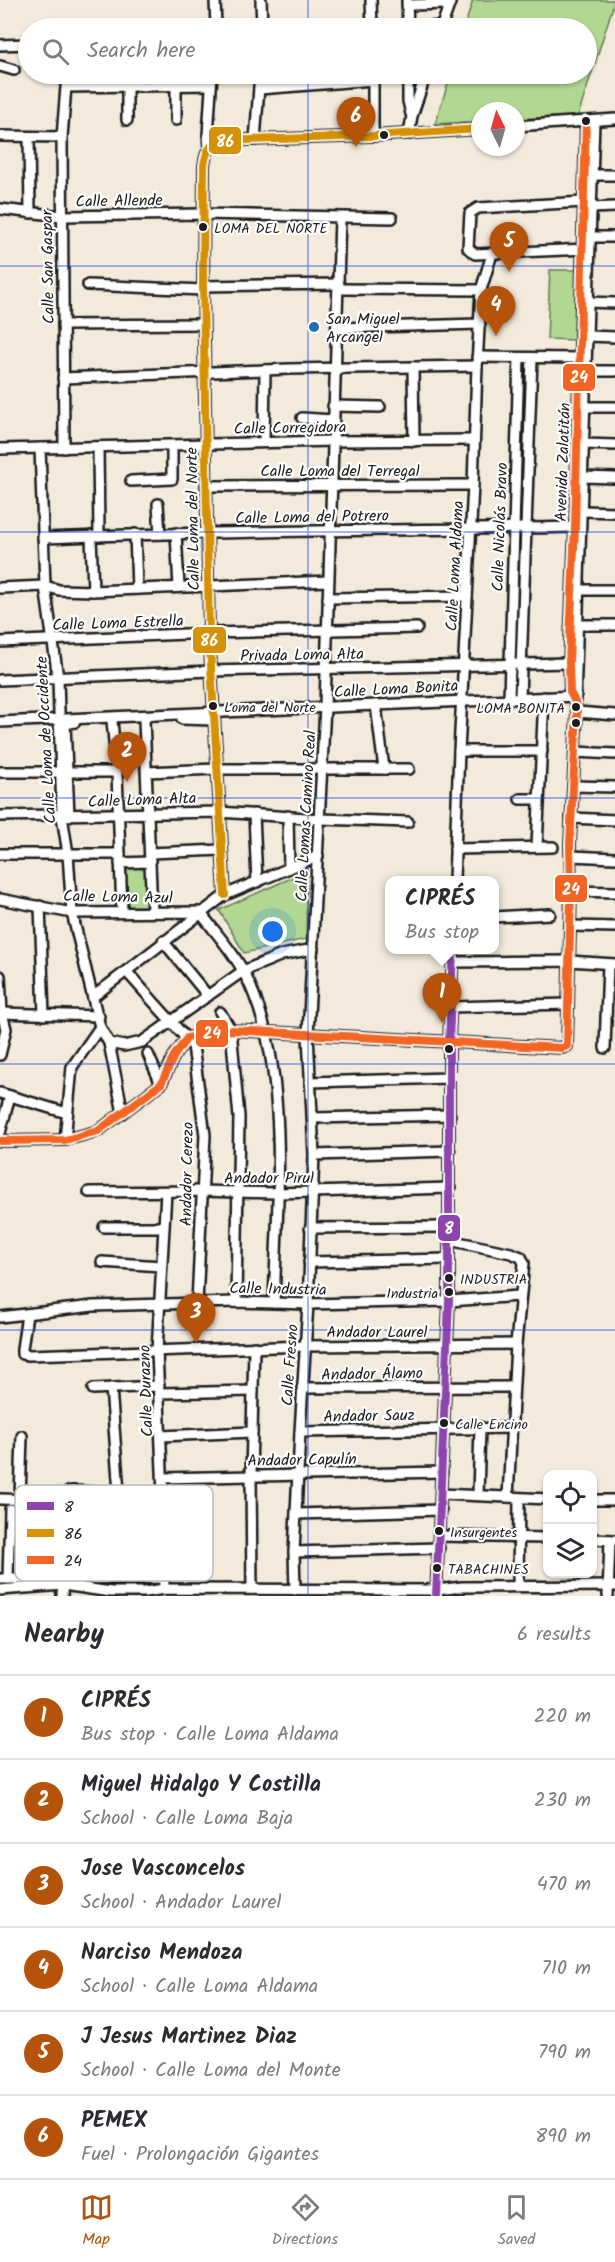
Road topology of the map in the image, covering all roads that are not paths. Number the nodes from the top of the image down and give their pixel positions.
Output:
1 (215, 0) edge
2 (261, 0) edge
3 (371, 0) edge
4 (450, 2) edge
5 (407, 3) edge
6 (216, 18) edge
7 (262, 18) edge
8 (372, 18) edge
9 (408, 18) edge
10 (445, 18) edge
11 (18, 44) edge
12 (0, 45) edge
13 (0, 66) edge
14 (14, 70) dead end
15 (259, 84) edge
16 (306, 84) edge
17 (373, 84) edge
18 (408, 84) edge
19 (423, 84) edge
20 (211, 85) joint
21 (127, 87) junction
22 (176, 87) junction
23 (259, 89) junction
24 (412, 116) junction
25 (615, 119) edge
26 (127, 120) dead end
27 (176, 120) dead end
28 (590, 121) junction
29 (525, 125) edge
30 (471, 130) edge
31 (409, 134) junction
32 (0, 136) edge
33 (29, 136) junction
34 (374, 136) junction
35 (62, 137) junction
36 (255, 140) junction
37 (211, 146) junction
38 (592, 175) junction
39 (615, 175) edge
40 (588, 205) junction
41 (615, 207) edge
42 (0, 209) edge
43 (30, 213) junction
44 (203, 214) junction
45 (62, 216) junction
46 (340, 218) junction
47 (393, 218) dead end
48 (590, 237) junction
49 (615, 237) edge
50 (586, 249) junction
51 (492, 254) junction
52 (88, 285) dead end
53 (339, 286) junction
54 (203, 288) junction
55 (481, 290) junction
56 (588, 302) junction
57 (615, 303) edge
58 (204, 324) junction
59 (480, 324) junction
60 (63, 325) junction
61 (337, 328) junction
62 (587, 336) junction
63 (615, 337) edge
64 (519, 358) junction
65 (532, 358) junction
66 (580, 358) junction
67 (477, 361) junction
68 (413, 367) junction
69 (335, 369) junction
70 (265, 370) junction
71 (586, 371) junction
72 (615, 371) edge
73 (205, 372) junction
74 (63, 378) junction
75 (333, 406) junction
76 (380, 407) dead end
77 (582, 407) junction
78 (615, 407) edge
79 (302, 418) dead end
80 (333, 420) junction
81 (474, 440) junction
82 (333, 441) junction
83 (414, 441) junction
84 (264, 442) junction
85 (584, 444) junction
86 (206, 445) junction
87 (615, 445) edge
88 (172, 446) junction
89 (99, 447) junction
90 (40, 448) junction
91 (64, 448) junction
92 (0, 449) edge
93 (583, 477) junction
94 (615, 478) edge
95 (131, 482) dead end
96 (332, 485) junction
97 (473, 485) junction
98 (206, 486) junction
99 (158, 504) dead end
100 (582, 511) junction
101 (615, 512) edge
102 (578, 527) junction
103 (471, 529) junction
104 (514, 529) junction
105 (526, 529) junction
106 (331, 531) junction
107 (207, 532) junction
108 (176, 533) junction
109 (135, 534) junction
110 (160, 534) junction
111 (95, 536) junction
112 (43, 538) junction
113 (328, 581) junction
114 (45, 586) junction
115 (208, 586) junction
116 (179, 587) junction
117 (0, 588) edge
118 (137, 589) junction
119 (580, 590) junction
120 (615, 590) edge
121 (93, 591) junction
122 (467, 596) junction
123 (328, 598) junction
124 (579, 625) junction
125 (615, 626) edge
126 (417, 628) dead end
127 (327, 630) junction
128 (209, 633) junction
129 (54, 639) junction
130 (0, 642) edge
131 (569, 663) junction
132 (521, 664) junction
133 (510, 665) junction
134 (463, 666) junction
135 (327, 668) junction
136 (210, 671) junction
137 (58, 678) junction
138 (0, 680) edge
139 (543, 697) junction
140 (508, 698) junction
141 (519, 698) junction
142 (461, 700) junction
143 (575, 702) junction
144 (376, 705) junction
145 (325, 706) junction
146 (213, 716) junction
147 (615, 716) edge
148 (58, 718) junction
149 (144, 720) junction
150 (112, 721) junction
151 (0, 722) edge
152 (542, 750) junction
153 (459, 751) junction
154 (575, 752) junction
155 (615, 754) edge
156 (216, 769) junction
157 (384, 769) junction
158 (409, 769) dead end
159 (322, 770) junction
160 (0, 772) edge
161 (117, 772) junction
162 (147, 772) junction
163 (64, 773) junction
164 (574, 786) junction
165 (615, 787) edge
166 (520, 799) dead end
167 (539, 799) junction
168 (219, 812) junction
169 (148, 814) junction
170 (254, 814) junction
171 (118, 815) junction
172 (0, 816) edge
173 (66, 816) junction
174 (288, 816) junction
175 (571, 818) junction
176 (321, 819) junction
177 (615, 820) edge
178 (408, 822) dead end
179 (562, 845) junction
180 (537, 847) junction
181 (455, 849) junction
182 (222, 850) junction
183 (0, 854) edge
184 (68, 854) junction
185 (318, 856) junction
186 (571, 856) junction
187 (150, 857) junction
188 (615, 858) edge
189 (120, 859) junction
190 (290, 868) junction
191 (454, 876) edge
192 (257, 882) junction
193 (571, 891) junction
194 (615, 892) edge
195 (225, 895) junction
196 (0, 899) edge
197 (40, 906) junction
198 (152, 911) junction
199 (72, 912) junction
200 (122, 912) junction
201 (200, 912) junction
202 (550, 914) dead end
203 (499, 917) edge
204 (570, 926) junction
205 (615, 927) edge
206 (163, 941) junction
207 (313, 949) junction
208 (453, 954) edge
209 (569, 962) junction
210 (453, 963) junction
211 (611, 964) edge
212 (126, 971) junction
213 (243, 971) junction
214 (0, 976) edge
215 (94, 996) junction
216 (208, 996) junction
217 (568, 1004) junction
218 (450, 1007) junction
219 (220, 1012) dead end
220 (1, 1013) edge
221 (44, 1015) junction
222 (99, 1016) junction
223 (171, 1023) junction
224 (100, 1027) junction
225 (231, 1030) junction
226 (267, 1033) junction
227 (308, 1035) junction
228 (187, 1038) junction
229 (449, 1042) junction
230 (109, 1043) junction
231 (605, 1048) dead end
232 (148, 1054) dead end
233 (0, 1055) edge
234 (449, 1078) junction
235 (310, 1082) junction
236 (161, 1084) junction
237 (0, 1093) edge
238 (10, 1096) junction
239 (67, 1113) junction
240 (123, 1113) junction
241 (450, 1115) junction
242 (313, 1118) junction
243 (0, 1133) edge
244 (65, 1140) junction
245 (0, 1141) edge
246 (450, 1151) junction
247 (314, 1155) junction
248 (450, 1188) junction
249 (201, 1191) junction
250 (89, 1192) dead end
251 (166, 1192) junction
252 (312, 1192) junction
253 (239, 1193) junction
254 (277, 1193) junction
255 (104, 1227) dead end
256 (164, 1227) junction
257 (449, 1227) junction
258 (310, 1228) junction
259 (449, 1240) junction
260 (449, 1259) junction
261 (102, 1262) dead end
262 (309, 1262) junction
263 (161, 1266) junction
264 (519, 1296) junction
265 (449, 1301) junction
266 (236, 1302) junction
267 (274, 1303) junction
268 (161, 1304) junction
269 (197, 1304) junction
270 (308, 1304) junction
271 (27, 1314) junction
272 (0, 1317) edge
273 (516, 1344) junction
274 (305, 1346) junction
275 (447, 1346) junction
276 (254, 1347) junction
277 (158, 1351) junction
278 (446, 1387) junction
279 (513, 1387) junction
280 (111, 1388) junction
281 (302, 1388) junction
282 (93, 1389) dead end
283 (159, 1390) junction
284 (253, 1391) junction
285 (480, 1427) junction
286 (511, 1428) junction
287 (444, 1429) junction
288 (252, 1431) junction
289 (300, 1432) junction
290 (22, 1436) dead end
291 (161, 1436) junction
292 (442, 1472) junction
293 (298, 1474) junction
294 (252, 1476) junction
295 (163, 1478) junction
296 (20, 1485) edge
297 (118, 1485) edge
298 (163, 1485) edge
299 (441, 1494) junction
300 (478, 1495) junction
301 (508, 1497) junction
302 (15, 1498) edge
303 (519, 1498) junction
304 (0, 1499) edge
305 (543, 1499) edge
306 (597, 1500) edge
307 (615, 1500) edge
308 (10, 1509) dead end
309 (441, 1510) junction
310 (296, 1514) junction
311 (440, 1536) junction
312 (518, 1537) junction
313 (543, 1538) edge
314 (597, 1539) edge
315 (613, 1540) edge
316 (439, 1548) junction
317 (294, 1552) junction
318 (4, 1579) edge
319 (43, 1581) edge
320 (88, 1581) edge
321 (164, 1581) edge
322 (63, 1582) junction
323 (518, 1586) junction
324 (164, 1588) junction
325 (252, 1589) junction
326 (610, 1589) edge
327 (0, 1590) edge
328 (295, 1590) junction
329 (437, 1593) edge
330 (145, 1594) edge
331 (62, 1596) edge

1 - 6 street
2 - 7 street
3 - 8 street
4 - 5 street
4 - 10 street
5 - 9 street
11 - 12 street
13 - 14 street
15 - 23 street
16 - 23 street
17 - 34 street
18 - 24 street
19 - 24 street
20 - 22 street
20 - 37 street, Calle Loma del Norte
21 - 22 street
21 - 26 street
21 - 35 street, Calle San Gaspar
22 - 27 street
23 - 36 street
24 - 31 street
25 - 28 street
28 - 29 street
28 - 38 street, Avenida Zalatitán
28 - 40 street, Avenida Zalatitán
30 - 31 street
31 - 34 street
32 - 33 street
33 - 35 street
33 - 43 street
34 - 36 street
35 - 45 street, Calle San Gaspar
36 - 37 street
37 - 44 street, Calle Loma del Norte
38 - 39 street
38 - 40 street, Avenida Zalatitán
40 - 41 street
40 - 48 street, Avenida Zalatitán
40 - 50 street, Avenida Zalatitán
40 - 51 street
42 - 43 street, Calle Allende
43 - 45 street, Calle Allende
44 - 45 street, Calle Allende
44 - 46 street, Calle Allende
44 - 54 street, Calle Loma del Norte
45 - 60 street, Calle San Gaspar
46 - 47 street, Calle Allende
46 - 53 street, Calle Lomas Camino Real
48 - 49 street
48 - 50 street, Avenida Zalatitán
50 - 51 street
50 - 56 street, Avenida Zalatitán
50 - 66 street, Avenida Zalatitán
51 - 55 street, Calle Loma Aldama
52 - 54 street
53 - 54 street
53 - 55 street
53 - 61 street, Calle Lomas Camino Real
54 - 58 street, Calle Loma del Norte
55 - 59 street, Calle Loma Aldama
56 - 57 street
56 - 62 street, Avenida Zalatitán
58 - 60 street
58 - 73 street, Calle Loma del Norte
59 - 61 street
59 - 67 street, Calle Loma Aldama
60 - 74 street, Calle San Gaspar
61 - 69 street, Calle Lomas Camino Real
62 - 63 street
62 - 71 street, Avenida Zalatitán
64 - 65 street
64 - 67 street
64 - 104 street, Calle Nicolás Bravo
65 - 66 street
65 - 105 street, Calle Nicolás Bravo
66 - 77 street, Avenida Zalatitán
67 - 68 street
67 - 81 street, Calle Loma Aldama
68 - 69 street
68 - 83 street
69 - 70 street
69 - 75 street, Calle Lomas Camino Real
70 - 73 street
70 - 84 street
71 - 72 street
71 - 77 street, Avenida Zalatitán
73 - 74 street
73 - 86 street, Calle Loma del Norte
74 - 91 street, Calle San Gaspar
75 - 76 street
75 - 80 street, Calle Lomas Camino Real
77 - 78 street
77 - 85 street, Avenida Zalatitán
77 - 102 street, Avenida Zalatitán
79 - 80 street
80 - 82 street, Calle Lomas Camino Real
81 - 83 street, Calle Corregidora
81 - 97 street, Calle Loma Aldama
82 - 83 street, Calle Corregidora
82 - 84 street, Calle Corregidora
82 - 96 street, Calle Lomas Camino Real
84 - 86 street, Calle Corregidora
85 - 87 street
85 - 93 street, Avenida Zalatitán
86 - 88 street, Calle Corregidora
86 - 98 street, Calle Loma del Norte
88 - 89 street, Calle Corregidora
88 - 95 street
89 - 91 street, Calle Corregidora
89 - 111 street
90 - 91 street, Calle Corregidora
90 - 92 street, Calle Corregidora
90 - 112 street, Calle Loma de Occidente
93 - 94 street
93 - 100 street, Avenida Zalatitán
96 - 97 street, Calle Loma del Terregal
96 - 98 street, Calle Loma del Terregal
96 - 106 street, Calle Lomas Camino Real
97 - 103 street, Calle Loma Aldama
98 - 107 street, Calle Loma del Norte
99 - 110 street
100 - 101 street
100 - 102 street, Avenida Zalatitán
102 - 105 street, Calle Loma del Potrero
102 - 119 street, Avenida Zalatitán
102 - 131 street, Avenida Zalatitán
103 - 104 street, Calle Loma del Potrero
103 - 106 street, Calle Loma del Potrero
103 - 122 street, Calle Loma Aldama
104 - 105 street, Calle Loma del Potrero
104 - 133 street, Calle Nicolás Bravo
105 - 132 street, Calle Nicolás Bravo
106 - 107 street, Calle Loma del Potrero
106 - 113 street, Calle Lomas Camino Real
107 - 108 street, Calle Loma del Potrero
107 - 115 street, Calle Loma del Norte
108 - 110 street, Calle Loma del Potrero
108 - 116 street
109 - 110 street, Calle Loma del Potrero
109 - 111 street, Calle Loma del Potrero
109 - 118 street
111 - 112 street, Calle Loma del Potrero
111 - 121 street
112 - 114 street, Calle Loma de Occidente
113 - 115 street
113 - 123 street, Calle Lomas Camino Real
114 - 117 street
114 - 121 street
114 - 129 street, Calle Loma de Occidente
115 - 116 street
115 - 128 street, Calle Loma del Norte
116 - 118 street
118 - 121 street
119 - 120 street
119 - 124 street, Avenida Zalatitán
122 - 123 street
122 - 134 street, Calle Loma Aldama
123 - 127 street, Calle Lomas Camino Real
124 - 125 street
124 - 143 street, Avenida Zalatitán
126 - 127 street, Calle Loma Estrella
127 - 128 street, Calle Loma Estrella
127 - 135 street, Calle Lomas Camino Real
128 - 129 street, Calle Loma Estrella
128 - 136 street, Calle Loma del Norte
129 - 130 street, Calle Loma Estrella
129 - 137 street, Calle Loma de Occidente
131 - 132 street, Privada Loma Alta
131 - 143 street, Avenida Zalatitán
132 - 133 street, Privada Loma Alta
132 - 141 street, Calle Nicolás Bravo
133 - 134 street, Privada Loma Alta
133 - 140 street, Calle Nicolás Bravo
134 - 135 street, Privada Loma Alta
134 - 142 street, Calle Loma Aldama
135 - 136 street, Privada Loma Alta
135 - 145 street, Calle Lomas Camino Real
136 - 137 street, Privada Loma Alta
136 - 146 street, Calle Loma del Norte
137 - 138 street, Privada Loma Alta
137 - 148 street, Calle Loma de Occidente
139 - 141 street, Calle Loma Bonita
139 - 143 street, Calle Loma Bonita
139 - 152 street
140 - 141 street, Calle Loma Bonita
140 - 142 street, Calle Loma Bonita
142 - 144 street, Calle Loma Bonita
142 - 153 street, Calle Loma Aldama
143 - 147 street, Calle Loma Bonita
143 - 154 street, Avenida Zalatitán
144 - 145 street, Calle Loma Bonita
144 - 157 street
145 - 146 street, Calle Loma Bonita
145 - 159 street, Calle Lomas Camino Real
146 - 148 street, Calle Loma Bonita
146 - 149 street
146 - 156 street, Calle Loma del Norte
148 - 151 street, Calle Loma Bonita
148 - 163 street, Calle Loma de Occidente
149 - 150 street
149 - 162 street
150 - 161 street
150 - 163 street
152 - 153 street
152 - 167 street
153 - 181 street, Calle Loma Aldama
154 - 155 street
154 - 164 street, Avenida Zalatitán
156 - 159 street
156 - 162 street
156 - 168 street, Calle Loma del Norte
157 - 158 street
157 - 159 street
159 - 176 street, Calle Lomas Camino Real
160 - 163 street
161 - 163 street
161 - 171 street
162 - 169 street
163 - 173 street, Calle Loma de Occidente
164 - 165 street
164 - 175 street, Avenida Zalatitán
166 - 167 street
167 - 180 street
168 - 169 street, Calle Loma Alta
168 - 170 street, Calle Loma Alta
168 - 182 street, Calle Loma del Norte
169 - 171 street, Calle Loma Alta
169 - 187 street
170 - 174 street, Calle Loma Alta
170 - 192 street
171 - 173 street, Calle Loma Alta
171 - 189 street
172 - 173 street, Calle Loma Alta
173 - 184 street, Calle Loma de Occidente
174 - 176 street, Calle Loma Alta
174 - 190 street
175 - 177 street
175 - 179 street, Avenida Zalatitán
176 - 178 street
176 - 185 street, Calle Lomas Camino Real
179 - 180 street
179 - 186 street, Avenida Zalatitán
180 - 181 street
181 - 191 street, Calle Loma Aldama
182 - 187 street
182 - 195 street, Calle Loma del Norte
183 - 184 street
184 - 189 street
184 - 199 street, Calle Loma de Occidente
185 - 190 street
185 - 207 street, Calle Lomas Camino Real
186 - 188 street
186 - 193 street, Avenida Zalatitán
187 - 189 street
187 - 198 street
189 - 200 street
190 - 192 street
192 - 195 street
193 - 194 street
193 - 204 street, Avenida Zalatitán
195 - 201 street
196 - 197 street, Calle Loma Azul
197 - 199 street, Calle Loma Azul
197 - 221 street
198 - 200 street, Calle Loma Azul
198 - 201 street, Calle Loma Azul
199 - 200 street, Calle Loma Azul
199 - 215 street, Calle Loma de Occidente
201 - 206 street
201 - 213 street
202 - 203 street
204 - 205 street
204 - 209 street, Avenida Zalatitán
206 - 212 street
206 - 216 street
207 - 213 street
207 - 227 street, Calle Lomas Camino Real
208 - 210 street
209 - 210 street
209 - 211 street
209 - 217 street, Avenida Zalatitán
210 - 218 street
211 - 231 street
212 - 215 street
212 - 223 street
213 - 216 street
213 - 226 street
214 - 220 street
215 - 222 street, Calle Loma de Occidente
216 - 223 street
217 - 218 street
217 - 229 street, Avenida Zalatitán
218 - 229 street
219 - 225 street
220 - 221 street
220 - 233 street
221 - 222 street
222 - 224 street, Calle Loma de Occidente
223 - 228 street
223 - 230 street
224 - 230 street, Calle Loma de Occidente
224 - 239 street
225 - 226 street
225 - 228 street
225 - 253 street
226 - 227 street
226 - 254 street
227 - 229 street
227 - 235 street, Calle Fresno
228 - 236 street
228 - 249 street, Andador Cerezo
229 - 234 street
230 - 240 street, Calle Loma de Occidente
232 - 236 street
234 - 235 street
234 - 241 street
235 - 242 street, Calle Fresno
236 - 240 street
237 - 238 street
238 - 239 street
238 - 243 street
239 - 244 street
240 - 244 street
241 - 242 street
241 - 246 street
242 - 247 street, Calle Fresno
244 - 245 street
246 - 247 street
246 - 248 street
247 - 252 street, Calle Fresno
248 - 252 street, Andador Pirul
248 - 257 street
249 - 251 street, Andador Pirul
249 - 253 street, Andador Pirul
249 - 269 street, Andador Cerezo
250 - 251 street, Andador Pirul
251 - 256 street, Calle Durazno
252 - 254 street, Andador Pirul
252 - 258 street, Calle Fresno
253 - 254 street, Andador Pirul
253 - 266 street
254 - 267 street
255 - 256 street
256 - 263 street, Calle Durazno
257 - 258 street
257 - 259 street
258 - 262 street, Calle Fresno
259 - 260 street
259 - 264 street
260 - 262 street
260 - 265 street
261 - 263 street
262 - 270 street, Calle Fresno
263 - 268 street, Calle Durazno
264 - 265 street, Calle Industria
264 - 273 street
265 - 270 street, Calle Industria
265 - 275 street
266 - 267 street, Calle Industria
266 - 269 street, Calle Industria
267 - 270 street, Calle Industria
268 - 269 street, Calle Industria
268 - 271 street, Calle Industria
268 - 277 street, Calle Durazno
270 - 274 street, Calle Fresno
271 - 272 street, Calle Industria
271 - 277 street, Andador Laurel
273 - 275 street, Andador Laurel
273 - 279 street
274 - 275 street, Andador Laurel
274 - 276 street, Andador Laurel
274 - 281 street, Calle Fresno
275 - 278 street
276 - 277 street, Andador Laurel
276 - 284 street
277 - 283 street, Calle Durazno
278 - 279 street, Andador Álamo
278 - 281 street, Andador Álamo
278 - 287 street
279 - 286 street
280 - 282 street
280 - 283 street
280 - 297 street
281 - 289 street, Calle Fresno
283 - 284 street
283 - 291 street, Calle Durazno
284 - 288 street
285 - 286 street, Andador Sauz
285 - 287 street, Andador Sauz
285 - 300 street
286 - 301 street
287 - 289 street, Andador Sauz
287 - 292 street
288 - 291 street
288 - 294 street
289 - 293 street, Calle Fresno
290 - 296 street
291 - 295 street, Calle Durazno
292 - 293 street, Andador Capulín
292 - 299 street
293 - 294 street, Andador Capulín
293 - 310 street, Calle Fresno
294 - 295 street, Andador Capulín
294 - 325 street
295 - 298 street, Calle Durazno
299 - 300 street
299 - 309 street
300 - 301 street
301 - 303 street
302 - 304 street
303 - 305 street
303 - 312 street
306 - 307 street
308 - 318 street
309 - 310 street
309 - 311 street
310 - 317 street, Calle Fresno
311 - 312 street
311 - 316 street
312 - 313 street
312 - 323 street
314 - 315 street
315 - 326 street
316 - 317 street
316 - 329 street
317 - 328 street, Calle Fresno
319 - 322 street
320 - 322 street
321 - 324 street, Calle Durazno
322 - 327 street
322 - 330 street
322 - 331 street
323 - 326 street
323 - 329 street
324 - 325 street
324 - 330 street
325 - 328 street
328 - 329 street

